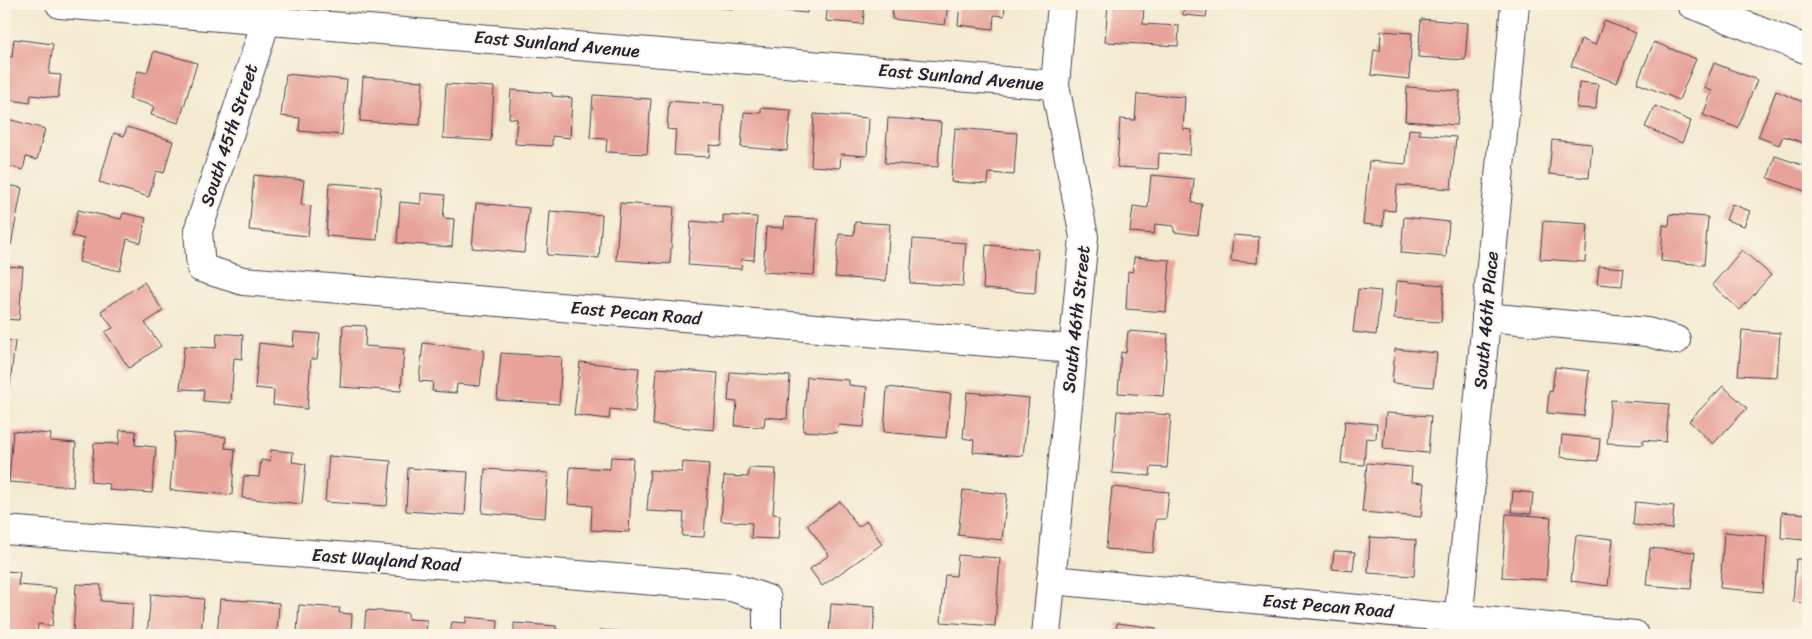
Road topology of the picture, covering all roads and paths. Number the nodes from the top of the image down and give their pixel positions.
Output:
1 (60, 4) edge
2 (1062, 4) edge
3 (1515, 4) edge
4 (1691, 4) edge
5 (267, 12) edge
6 (1808, 50) edge
7 (1055, 85) junction
8 (202, 268) joint
9 (1486, 317) junction
10 (1676, 340) dead end
11 (1072, 349) junction
12 (4, 530) edge
13 (1051, 580) junction
14 (1457, 627) edge
15 (767, 635) edge
16 (1046, 635) edge
17 (1635, 635) edge

1 - 5 street, East Sunland Avenue
2 - 7 street, South 46th Street
3 - 9 street, South 46th Place
4 - 6 street
5 - 7 street, East Sunland Avenue
5 - 8 street, South 45th Street
7 - 11 street, South 46th Street
8 - 11 street, East Pecan Road
9 - 10 street
9 - 14 street, South 46th Place
11 - 13 street, South 46th Street
12 - 15 street, East Wayland Road
13 - 14 street, East Pecan Road
13 - 16 street, South 46th Street
14 - 17 street, East Pecan Road

